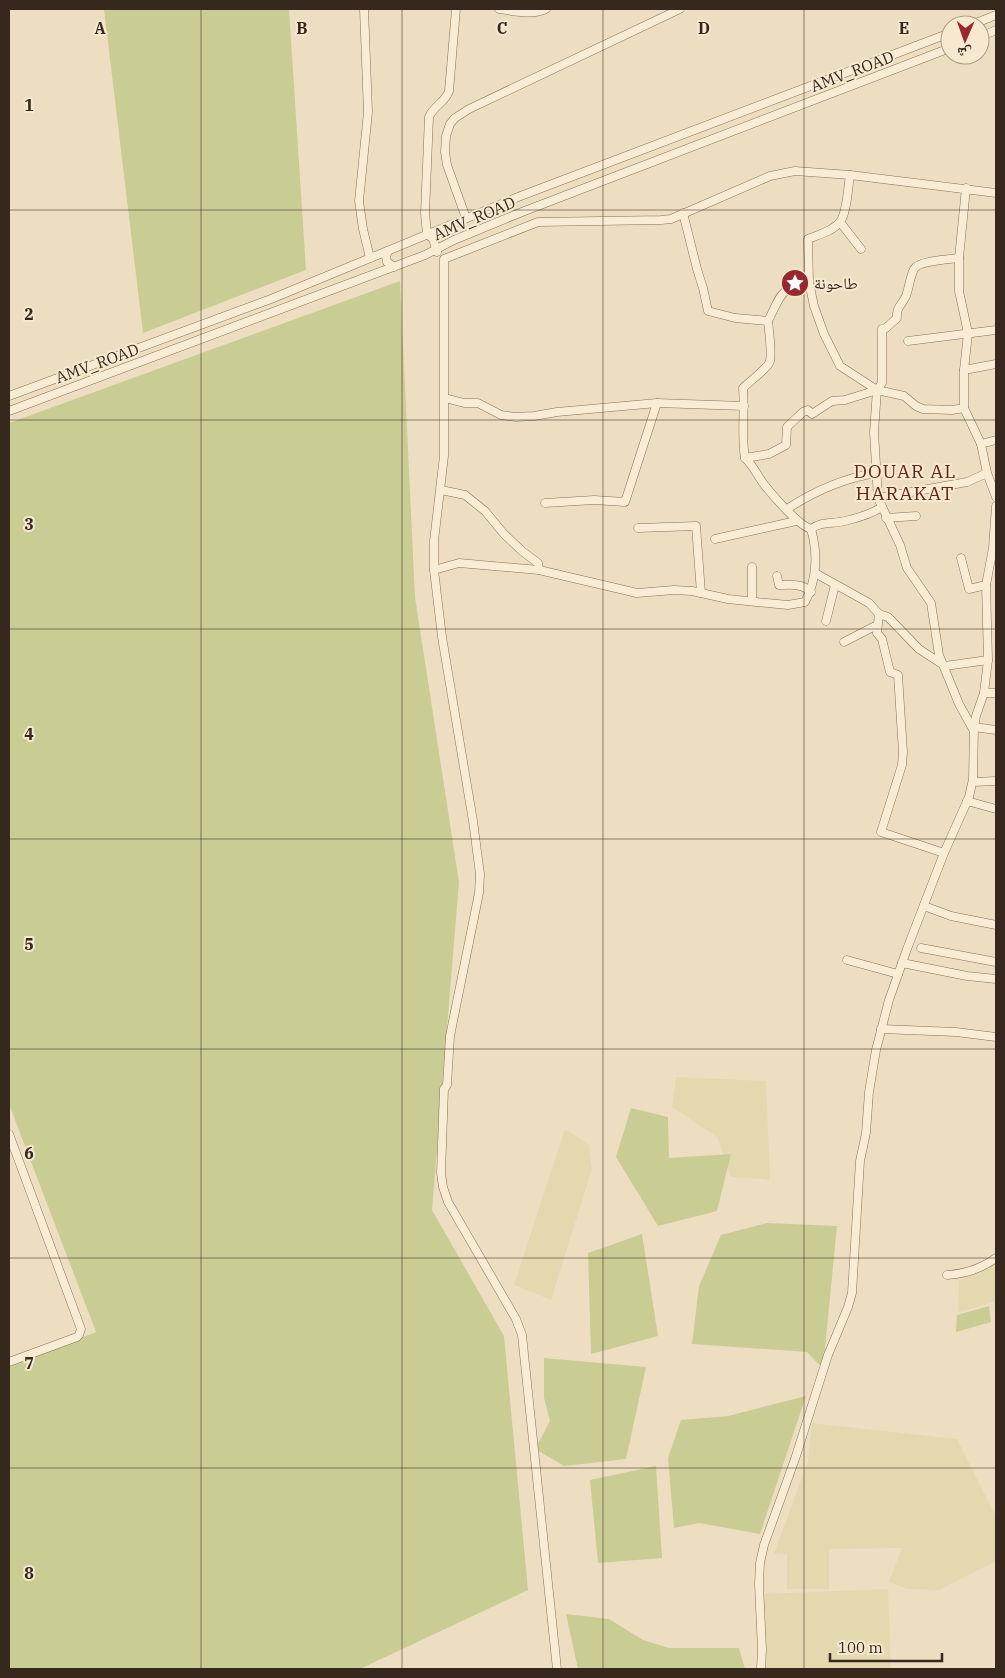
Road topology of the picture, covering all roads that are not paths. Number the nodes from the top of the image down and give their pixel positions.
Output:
1 (364, 9) edge
2 (456, 9) edge
3 (499, 9) edge
4 (546, 9) edge
5 (680, 9) edge
6 (940, 37) edge
7 (940, 52) edge
8 (850, 175) junction
9 (966, 188) junction
10 (996, 193) edge
11 (683, 213) junction
12 (466, 218) junction
13 (840, 222) junction
14 (427, 234) junction
15 (436, 249) junction
16 (861, 249) dead end
17 (388, 251) junction
18 (370, 258) junction
19 (959, 258) junction
20 (444, 259) junction
21 (394, 267) junction
22 (810, 282) junction
23 (271, 298) junction
24 (250, 306) junction
25 (276, 312) junction
26 (255, 319) junction
27 (768, 321) junction
28 (996, 330) edge
29 (968, 333) junction
30 (908, 341) dead end
31 (996, 364) edge
32 (964, 370) junction
33 (877, 390) junction
34 (9, 396) edge
35 (444, 398) junction
36 (656, 403) junction
37 (744, 406) junction
38 (964, 408) junction
39 (9, 411) edge
40 (996, 440) edge
41 (981, 444) junction
42 (745, 458) junction
43 (876, 473) junction
44 (987, 473) junction
45 (441, 490) junction
46 (996, 497) edge
47 (878, 498) junction
48 (544, 503) dead end
49 (996, 506) edge
50 (882, 507) junction
51 (787, 509) junction
52 (916, 516) dead end
53 (886, 518) junction
54 (996, 518) edge
55 (796, 520) junction
56 (638, 528) dead end
57 (811, 529) junction
58 (715, 539) dead end
59 (994, 548) edge
60 (961, 558) dead end
61 (752, 567) dead end
62 (434, 570) junction
63 (538, 570) junction
64 (815, 573) junction
65 (777, 576) dead end
66 (835, 585) junction
67 (986, 585) junction
68 (811, 592) junction
69 (701, 593) junction
70 (752, 601) junction
71 (879, 614) junction
72 (826, 621) dead end
73 (878, 624) junction
74 (987, 630) junction
75 (996, 630) edge
76 (844, 642) dead end
77 (988, 660) junction
78 (945, 666) junction
79 (984, 693) junction
80 (996, 693) edge
81 (974, 729) junction
82 (996, 730) edge
83 (996, 781) edge
84 (973, 782) junction
85 (967, 801) junction
86 (996, 808) edge
87 (944, 853) junction
88 (924, 906) junction
89 (996, 925) edge
90 (921, 948) dead end
91 (847, 960) dead end
92 (996, 962) edge
93 (902, 963) junction
94 (898, 974) junction
95 (996, 979) edge
96 (881, 1029) junction
97 (996, 1036) edge
98 (9, 1134) edge
99 (996, 1258) edge
100 (947, 1275) dead end
101 (9, 1362) edge
102 (557, 1669) edge
103 (761, 1669) edge

1 - 18 street
2 - 14 street
3 - 4 street
5 - 12 street
6 - 12 street
7 - 15 street, AMV_ROAD
8 - 9 street
8 - 11 street
8 - 13 street
9 - 10 street
9 - 19 street
11 - 20 street
11 - 27 street
12 - 14 street
13 - 16 street
13 - 22 street
14 - 15 street
14 - 17 street
15 - 20 street
15 - 21 street, AMV_ROAD
17 - 18 street
17 - 21 street
18 - 23 street
19 - 29 street
19 - 33 street
20 - 35 street
21 - 25 street, AMV_ROAD
22 - 27 street
22 - 33 street
23 - 24 street
23 - 25 street
24 - 26 street
24 - 34 street
25 - 26 street, AMV_ROAD
26 - 39 street, AMV_ROAD
27 - 37 street
28 - 29 street
29 - 30 street
29 - 32 street
31 - 32 street
32 - 38 street
33 - 38 street
33 - 42 street
33 - 43 street
35 - 36 street
35 - 45 street
36 - 37 street
36 - 48 street
37 - 42 street
38 - 41 street
40 - 41 street
41 - 44 street
42 - 51 street
43 - 47 street
43 - 51 street
44 - 46 street
44 - 47 street
45 - 62 street
45 - 63 street
47 - 50 street
49 - 54 street
50 - 53 street
50 - 57 street
51 - 55 street
52 - 53 street
53 - 78 street
54 - 59 street
55 - 57 street
55 - 58 street
56 - 69 street
57 - 64 street
59 - 67 street
60 - 67 street
61 - 70 street
62 - 63 street
62 - 102 street
63 - 69 street
64 - 66 street
64 - 68 street
65 - 68 street
66 - 71 street
66 - 72 street
67 - 74 street
68 - 70 street
69 - 70 street
71 - 73 street
71 - 78 street
73 - 76 street
73 - 87 street
74 - 75 street
74 - 77 street
77 - 78 street
77 - 79 street
78 - 81 street
79 - 80 street
79 - 81 street
81 - 82 street
81 - 84 street
83 - 84 street
84 - 85 street
85 - 86 street
85 - 87 street
87 - 88 street
88 - 89 street
88 - 93 street
90 - 92 street
91 - 94 street
93 - 94 street
93 - 95 street
94 - 96 street
96 - 97 street
96 - 103 street
98 - 101 street
99 - 100 street

